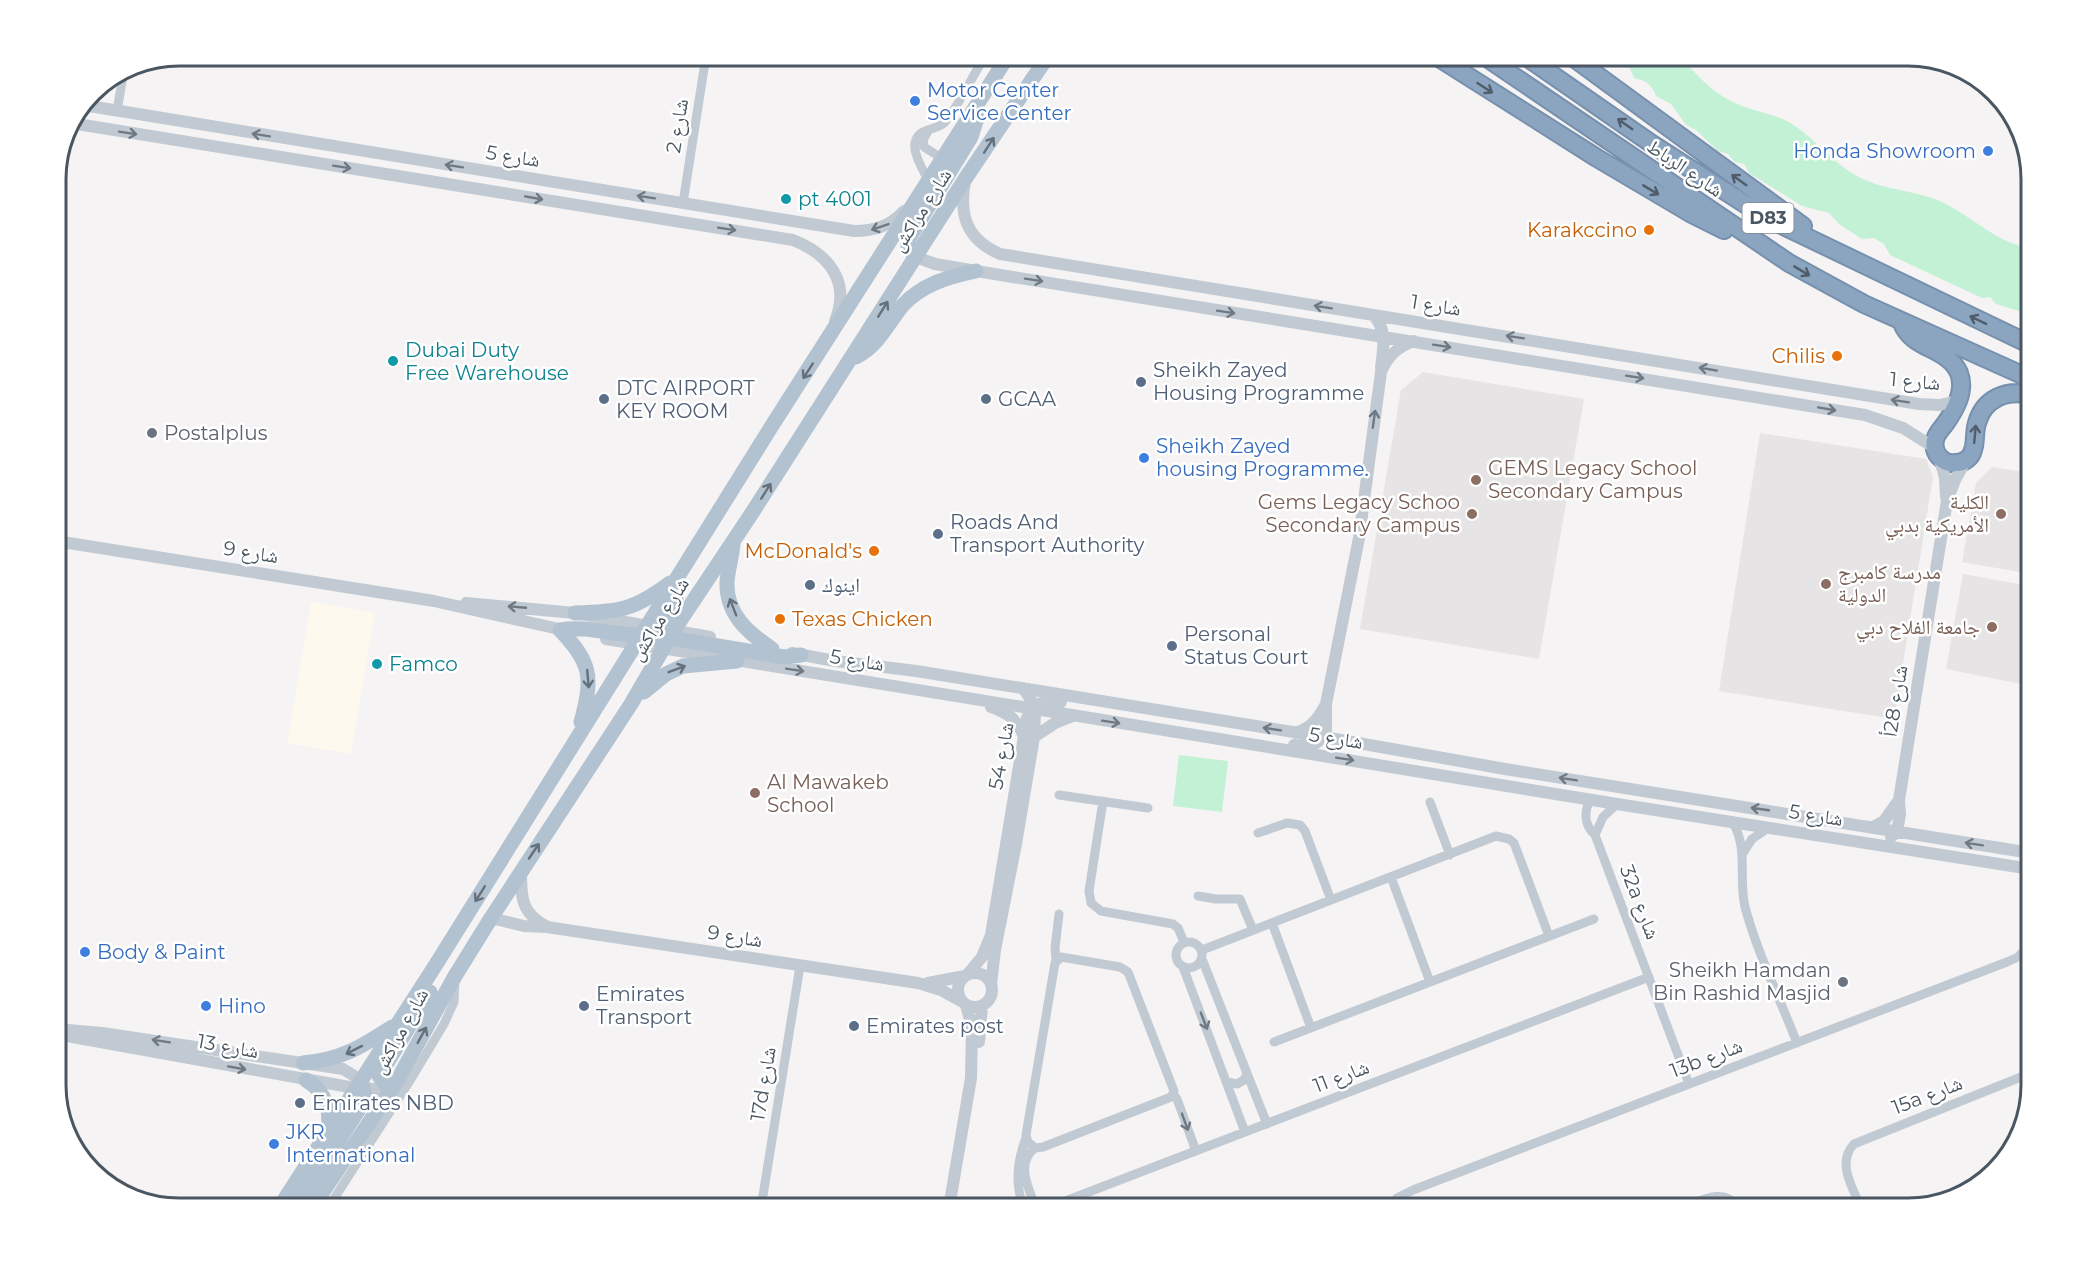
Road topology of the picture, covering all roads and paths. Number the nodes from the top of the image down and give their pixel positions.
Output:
1 (704, 66) edge
2 (979, 66) edge
3 (1002, 66) edge
4 (1041, 66) edge
5 (1452, 66) edge
6 (1499, 66) edge
7 (1540, 66) edge
8 (1584, 66) edge
9 (122, 82) edge
10 (982, 97) junction
11 (92, 107) edge
12 (117, 111) junction
13 (80, 124) edge
14 (929, 129) junction
15 (943, 159) junction
16 (965, 179) junction
17 (926, 186) junction
18 (607, 191) junction
19 (683, 203) junction
20 (602, 209) junction
21 (1753, 240) junction
22 (1837, 252) junction
23 (916, 257) junction
24 (976, 271) junction
25 (1373, 315) junction
26 (1902, 322) junction
27 (1384, 337) junction
28 (2021, 340) edge
29 (1414, 341) junction
30 (824, 347) junction
31 (850, 360) junction
32 (1381, 372) junction
33 (2021, 375) edge
34 (1691, 386) junction
35 (1812, 387) junction
36 (2021, 394) edge
37 (1958, 401) junction
38 (1937, 452) junction
39 (1966, 460) junction
40 (1947, 501) junction
41 (707, 532) junction
42 (733, 539) junction
43 (66, 543) edge
44 (679, 576) junction
45 (441, 602) junction
46 (576, 613) junction
47 (560, 630) junction
48 (656, 637) junction
49 (772, 649) junction
50 (801, 655) junction
51 (737, 661) junction
52 (1023, 688) junction
53 (980, 700) junction
54 (631, 704) junction
55 (1326, 704) junction
56 (1033, 708) junction
57 (1181, 715) junction
58 (1075, 716) junction
59 (1294, 733) junction
60 (1195, 735) junction
61 (577, 737) junction
62 (1029, 737) junction
63 (1324, 737) junction
64 (594, 762) junction
65 (1059, 795) dead end
66 (1698, 799) junction
67 (1590, 800) junction
68 (1899, 800) junction
69 (1103, 801) junction
70 (1430, 802) dead end
71 (1617, 804) junction
72 (1148, 808) dead end
73 (1732, 821) junction
74 (1769, 827) junction
75 (1872, 828) junction
76 (1790, 831) junction
77 (1897, 832) junction
78 (1258, 833) dead end
79 (1595, 834) junction
80 (2021, 851) edge
81 (1743, 853) junction
82 (1450, 855) junction
83 (2021, 868) edge
84 (521, 871) junction
85 (1391, 877) junction
86 (1198, 896) dead end
87 (1331, 900) junction
88 (1059, 914) dead end
89 (491, 918) junction
90 (1594, 919) dead end
91 (1272, 923) junction
92 (547, 927) junction
93 (1253, 930) junction
94 (1549, 936) junction
95 (1184, 942) junction
96 (2021, 954) edge
97 (1202, 955) junction
98 (1056, 960) junction
99 (435, 966) junction
100 (800, 966) junction
101 (1183, 966) junction
102 (455, 976) junction
103 (966, 976) junction
104 (1649, 977) junction
105 (1430, 982) junction
106 (918, 983) junction
107 (991, 984) junction
108 (963, 1003) junction
109 (982, 1006) junction
110 (399, 1022) junction
111 (1311, 1028) junction
112 (66, 1030) edge
113 (66, 1036) edge
114 (1274, 1042) dead end
115 (1797, 1042) junction
116 (303, 1063) junction
117 (1247, 1073) junction
118 (2021, 1077) edge
119 (970, 1078) junction
120 (306, 1080) junction
121 (1226, 1081) junction
122 (395, 1084) junction
123 (1689, 1084) junction
124 (360, 1086) junction
125 (1173, 1094) junction
126 (1267, 1124) junction
127 (328, 1131) junction
128 (1245, 1132) junction
129 (1026, 1138) junction
130 (1035, 1148) junction
131 (1196, 1151) junction
132 (286, 1198) edge
133 (303, 1198) edge
134 (319, 1198) edge
135 (335, 1198) edge
136 (763, 1198) edge
137 (951, 1198) edge
138 (1020, 1198) edge
139 (1032, 1198) edge
140 (1075, 1198) edge
141 (1402, 1198) edge
142 (1858, 1198) edge

1 - 19 street, شارع 2
2 - 14 street
3 - 10 main road, شارع مراكش
16 -> 4 main road, شارع مراكش
5 -> 21 highway
6 - 21 highway, شارع الرباط / D83
22 -> 7 highway, شارع الرباط / D83
22 -> 8 highway
9 - 12 street
10 - 15 main road, شارع مراكش
10 - 23 main road
11 - 12 street, شارع 5
18 -> 12 street, شارع 5
13 -> 20 street, شارع 5
14 - 15 street
14 - 17 street
15 - 17 main road, شارع مراكش
16 - 23 main road, شارع مراكش
25 -> 16 street, شارع 1
17 -> 19 street, شارع 5
17 - 30 main road, شارع مراكش
19 -> 18 street, شارع 5
18 - 20 street
20 -> 30 street, شارع 5
21 -> 26 highway, شارع الرباط / D83
28 -> 22 highway, شارع الرباط / D83
23 - 24 street, شارع 1
31 -> 23 main road, شارع مراكش
24 -> 27 street, شارع 1
24 - 31 main road
25 - 27 street
35 -> 25 street, شارع 1
26 - 33 highway, شارع الرباط / D83
26 - 37 highway
27 - 29 street, شارع 1
27 - 32 street
29 - 32 street
29 -> 34 street, شارع 1
30 -> 41 main road, شارع مراكش
42 -> 31 main road, شارع مراكش
55 -> 32 street
34 - 35 street
34 -> 38 street, شارع 1
37 -> 35 street, شارع 1
39 -> 36 highway
37 - 38 highway
38 - 39 highway
38 - 40 street, شارع 28أ
39 - 40 street, شارع 28أ
40 - 68 street, شارع 28أ
41 - 44 main road, شارع مراكش
41 - 48 main road
42 - 48 main road, شارع مراكش
49 -> 42 main road
43 - 45 street, شارع 9
44 - 46 main road
44 - 48 main road, شارع مراكش
46 -> 45 street, شارع 9
45 - 47 street, شارع 9
46 - 48 street, شارع 9
47 - 48 main road
47 -> 61 main road
48 - 49 street, شارع 5
48 - 50 main road
48 - 51 street, شارع 5
48 - 54 main road, شارع مراكش
48 - 61 main road, شارع مراكش
48 - 64 main road
49 - 50 street, شارع 5
50 - 52 street, شارع 5
51 -> 53 street, شارع 5
54 -> 51 main road
52 - 56 street
52 - 57 street, شارع 5
53 - 56 street, شارع 5
53 - 62 street
54 - 64 main road, شارع مراكش
55 - 59 street
55 - 63 street
56 - 57 street
56 - 58 street, شارع 5
56 - 62 street, شارع 54
59 -> 57 street, شارع 5
58 -> 60 street, شارع 5
58 - 62 street
59 - 63 street, شارع 5
60 - 63 street
60 -> 67 street, شارع 5
61 -> 99 main road, شارع مراكش
62 - 103 street, شارع 54
62 - 107 street, شارع 54
66 -> 63 street, شارع 5
84 -> 64 main road, شارع مراكش
65 - 69 street
66 - 67 street
75 -> 66 street, شارع 5
67 - 71 street, شارع 5
67 - 79 street, 32a شارع
68 - 75 street, شارع 28أ
68 - 77 street, شارع 28أ
69 - 72 street
69 - 95 street
70 - 82 street
71 - 73 street, شارع 5
71 - 79 street
73 - 74 street, شارع 5
73 - 81 street
74 - 76 street, شارع 5
74 - 81 street
75 - 77 street, شارع 5
76 - 77 street
76 - 83 street, شارع 5
80 -> 77 street, شارع 5
78 - 87 street
79 - 104 street, 32a شارع
81 - 115 street
82 - 85 street
82 - 94 street
84 - 89 main road, شارع مراكش
84 - 92 street
85 - 87 street
85 - 105 street
86 - 93 street
87 - 91 street
88 - 98 street
89 - 92 street, شارع 9
89 - 102 main road, شارع مراكش
90 - 94 street
91 - 93 street
91 - 111 street
92 - 100 street, شارع 9
93 - 97 street
94 - 105 street
95 - 97 street
95 - 101 street
96 - 115 street, 13b شارع
97 - 101 street
97 - 117 street
98 - 125 street
98 - 129 street
99 - 110 main road, شارع مراكش
99 - 122 main road
100 - 106 street, شارع 9
100 - 136 street, 17d شارع
101 -> 121 street
122 -> 102 main road, شارع مراكش
102 - 135 street
103 - 106 street, شارع 9
103 - 107 street
103 - 108 street
104 - 123 street, 32a شارع
104 - 126 street, شارع 11
105 - 111 street
106 - 108 street, شارع 9
107 - 109 street
108 - 109 street
108 - 119 street
109 - 119 street
110 -> 116 main road
110 - 124 main road, شارع مراكش
111 - 114 street
116 -> 112 street, شارع 13
113 -> 120 street, شارع 13
115 - 123 street, 13b شارع
116 - 124 street, شارع 13
117 - 121 street
117 - 126 street
118 - 142 street, 15a شارع
119 - 137 street
120 - 124 street, شارع 13
120 - 127 main road
121 - 128 street
122 - 124 street, شارع 13
122 - 134 main road, شارع مراكش
123 - 141 street, 13b شارع
124 - 127 main road, شارع مراكش
124 - 133 main road
125 - 130 street
125 -> 131 street
126 - 128 street, شارع 11
127 - 132 main road, شارع مراكش
128 - 131 street, شارع 11
129 - 130 street
129 - 138 street
130 - 139 street
131 - 140 street, شارع 11

